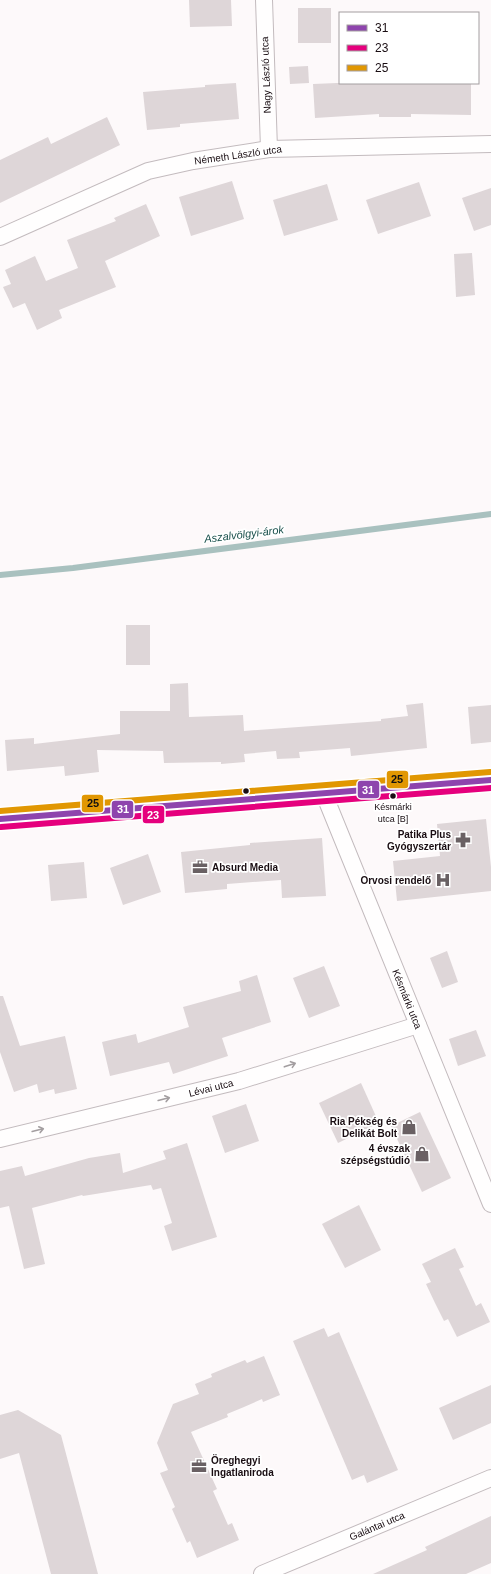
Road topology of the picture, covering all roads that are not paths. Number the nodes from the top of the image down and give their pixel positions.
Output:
1 (264, 0) edge
2 (491, 144) edge
3 (269, 150) junction
4 (0, 237) edge
5 (491, 780) edge
6 (324, 794) junction
7 (0, 819) edge
8 (418, 1025) junction
9 (0, 1139) edge
10 (490, 1197) edge
11 (491, 1478) edge
12 (262, 1574) edge

1 - 3 street, Nagy László utca
2 - 3 street, Németh László utca
3 - 4 street, Németh László utca
5 - 6 street
6 - 7 street
6 - 8 street, Késmárki utca
9 -> 8 street, Lévai utca
8 - 10 street, Késmárki utca
11 - 12 street, Galántai utca

